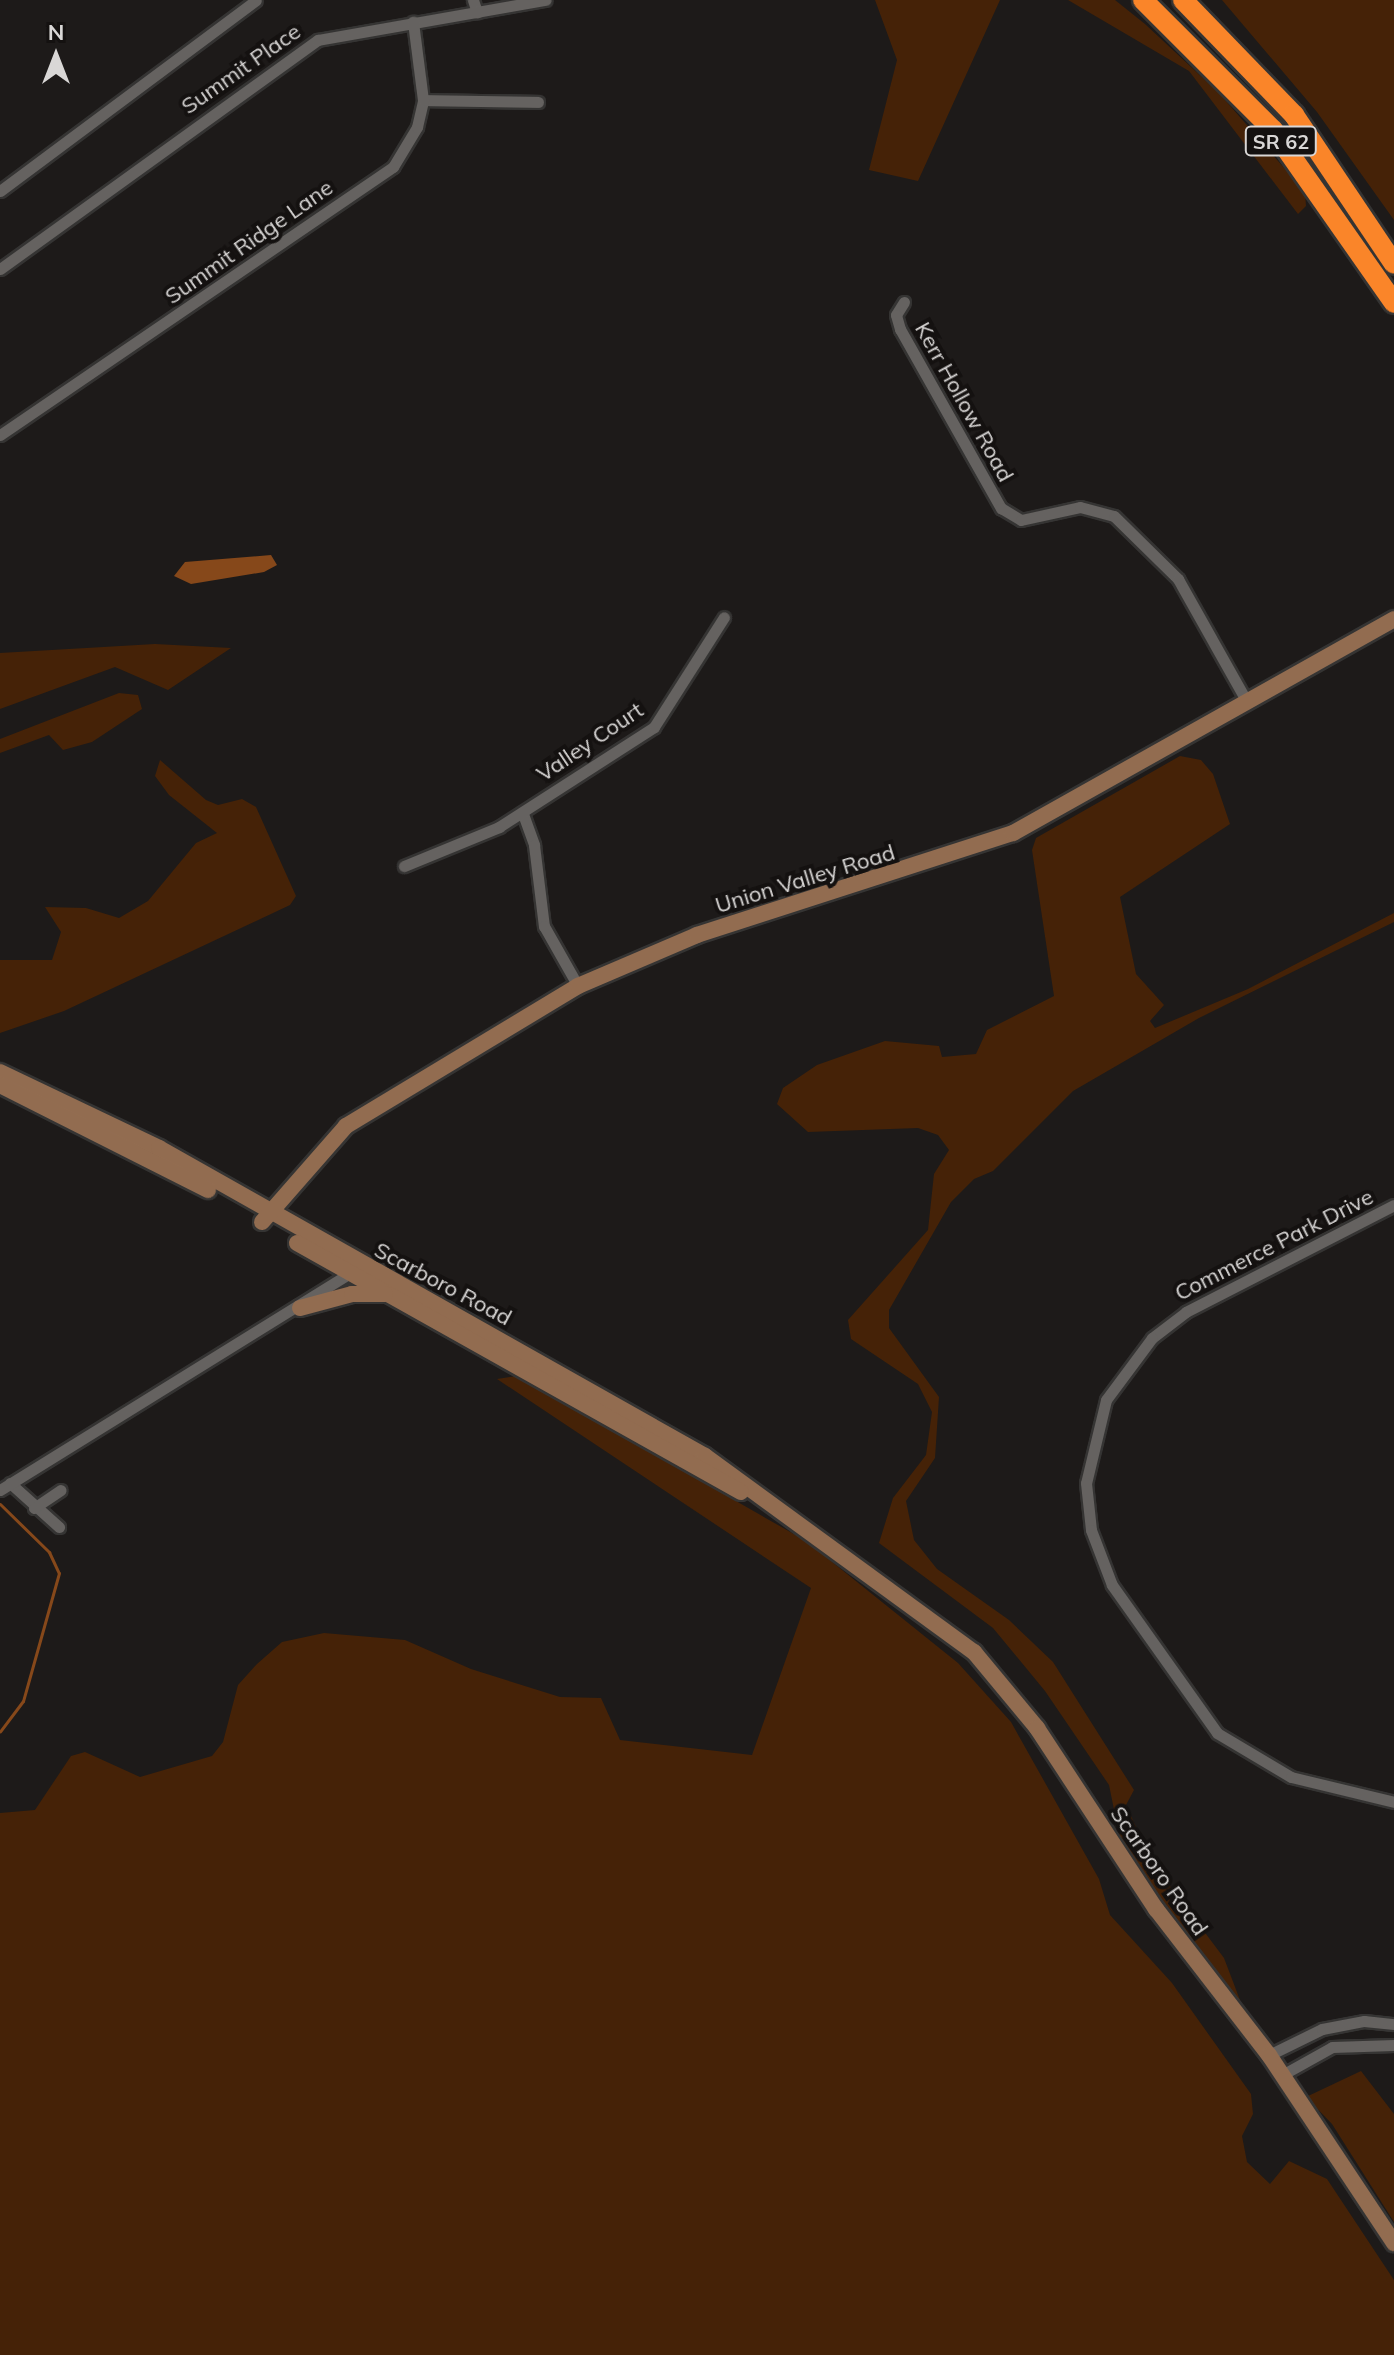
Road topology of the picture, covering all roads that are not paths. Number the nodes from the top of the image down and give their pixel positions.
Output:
1 (256, 0) edge
2 (546, 0) edge
3 (1143, 0) edge
4 (1183, 0) edge
5 (475, 6) edge
6 (413, 22) junction
7 (423, 100) junction
8 (538, 102) dead end
9 (0, 191) edge
10 (1394, 264) edge
11 (0, 269) edge
12 (904, 302) dead end
13 (1394, 303) edge
14 (0, 435) edge
15 (724, 617) dead end
16 (1394, 619) edge
17 (1246, 700) junction
18 (523, 814) junction
19 (404, 866) dead end
20 (578, 986) junction
21 (0, 1072) edge
22 (0, 1085) edge
23 (1394, 1205) edge
24 (264, 1217) junction
25 (354, 1269) junction
26 (389, 1294) junction
27 (300, 1308) junction
28 (5, 1486) edge
29 (61, 1490) dead end
30 (34, 1508) junction
31 (59, 1527) dead end
32 (851, 1560) junction
33 (1394, 1802) edge
34 (1394, 2024) edge
35 (1394, 2045) edge
36 (1269, 2055) junction
37 (1282, 2075) junction
38 (1394, 2243) edge

1 - 9 street
2 - 5 street, Summit Place
3 - 13 highway, SR 62
4 - 10 highway, SR 62
5 - 6 street, Summit Place
6 - 7 street, Summit Ridge Lane
6 - 11 street, Summit Place
7 - 8 street
7 - 14 street, Summit Ridge Lane
12 - 17 street, Kerr Hollow Road
15 - 18 street, Valley Court
16 - 17 main road, Union Valley Road
17 - 20 main road, Union Valley Road
18 - 19 street, Valley Court
18 - 20 street
20 - 24 main road, Union Valley Road
21 - 24 main road, Scarboro Road
22 - 24 main road, Scarboro Road
23 - 33 street, Commerce Park Drive
24 - 25 main road, Scarboro Road
25 - 26 main road, Scarboro Road
25 - 27 street
25 - 32 main road, Scarboro Road
26 - 27 main road
26 - 32 main road, Scarboro Road
27 - 28 street
28 - 30 street
29 - 30 street
30 - 31 street
32 - 36 main road, Scarboro Road
34 - 36 street
35 - 37 street
36 - 37 main road, Scarboro Road
37 - 38 main road, Scarboro Road

